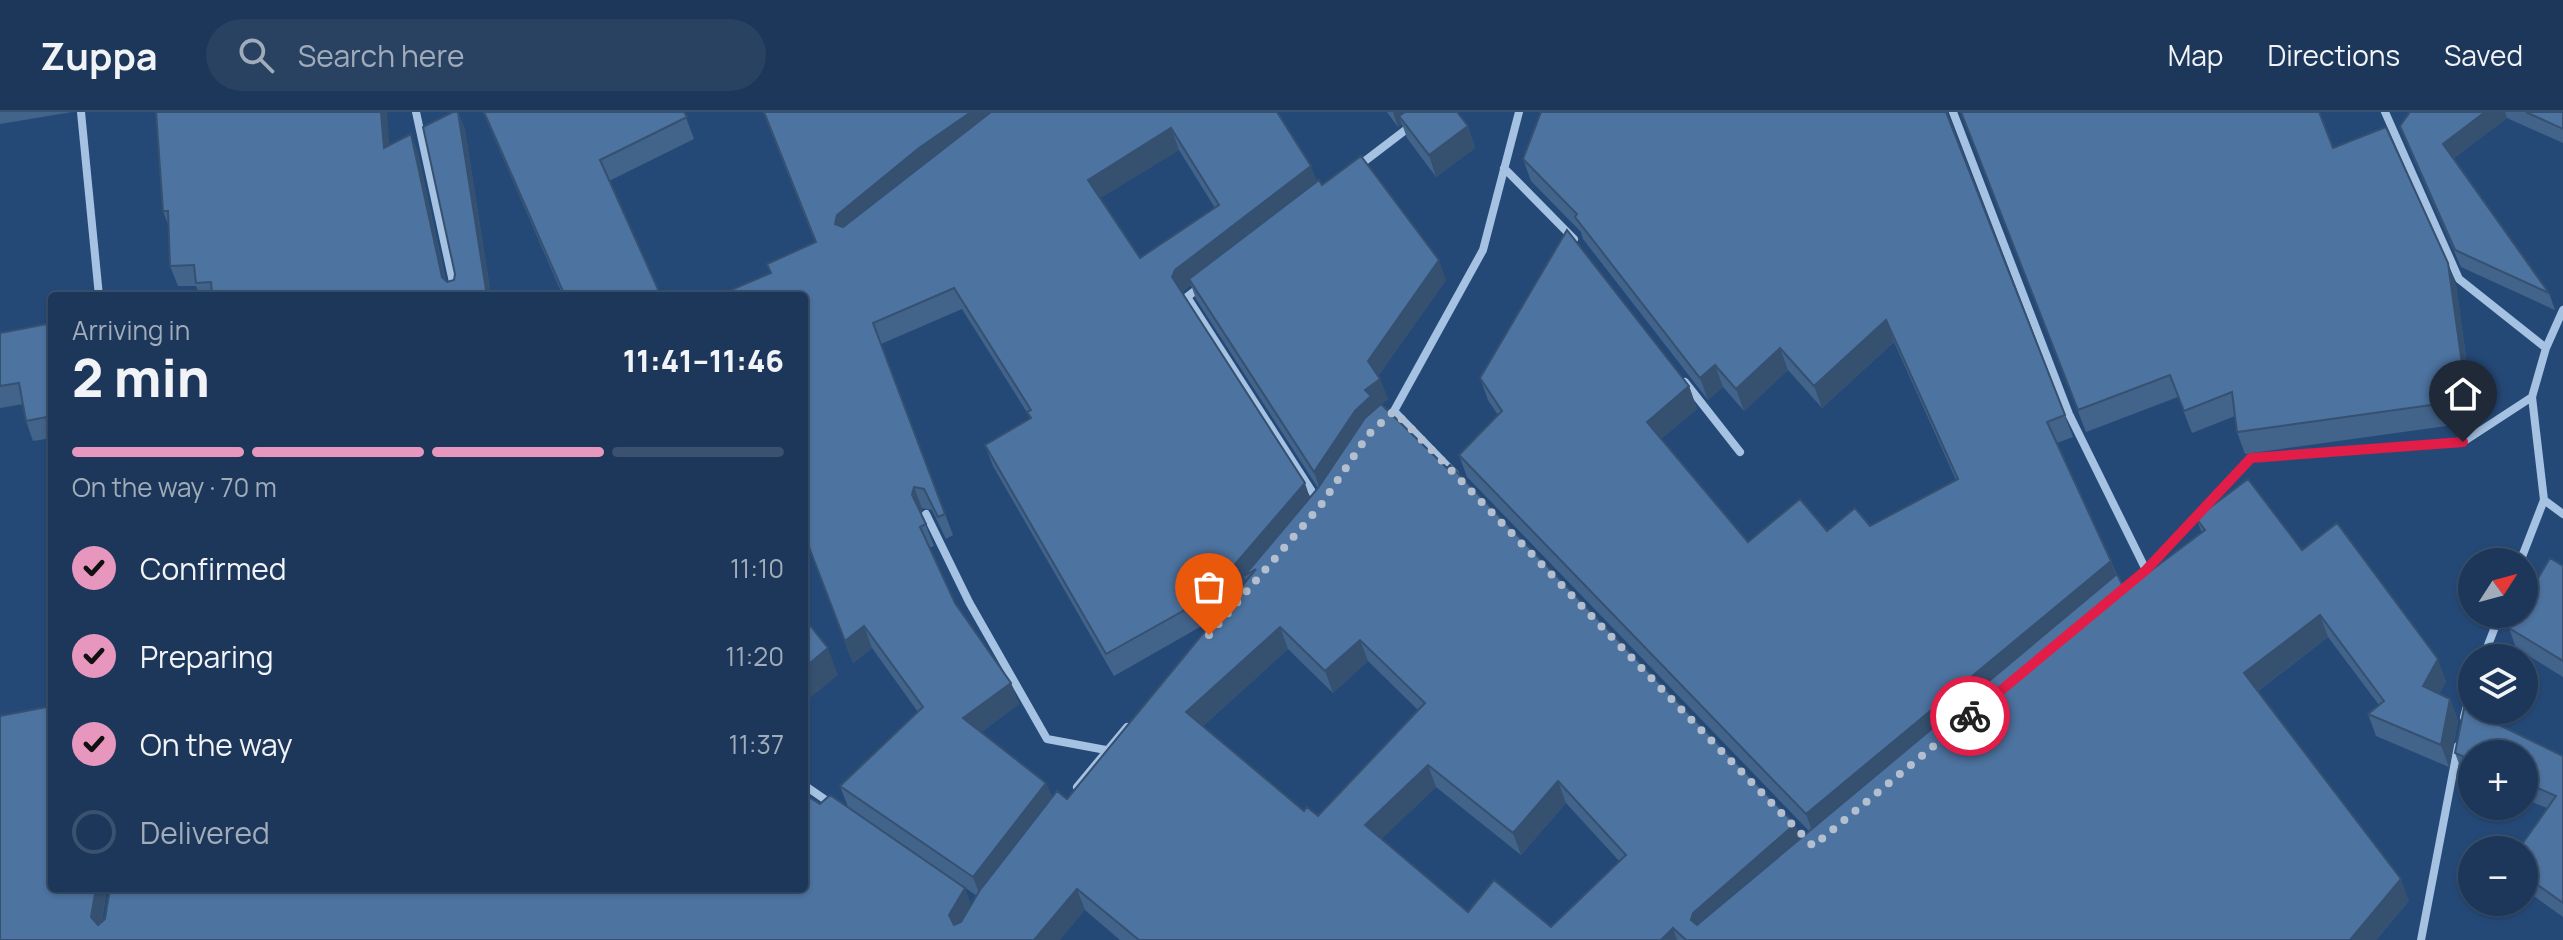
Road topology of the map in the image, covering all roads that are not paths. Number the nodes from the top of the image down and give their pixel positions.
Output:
1 (81, 112) edge
2 (416, 112) edge
3 (1429, 112) edge
4 (1519, 112) edge
5 (1953, 112) edge
6 (2385, 112) edge
7 (1504, 168) junction
8 (1345, 177) edge
9 (1584, 252) edge
10 (1211, 278) edge
11 (99, 292) edge
12 (455, 292) edge
13 (2563, 310) edge
14 (2546, 348) junction
15 (1681, 377) edge
16 (2532, 397) junction
17 (1394, 411) junction
18 (1376, 427) edge
19 (1740, 452) dead end
20 (1460, 479) edge
21 (1329, 493) edge
22 (2544, 500) junction
23 (1321, 505) junction
24 (926, 514) edge
25 (2563, 514) edge
26 (1311, 517) edge
27 (2525, 548) edge
28 (2146, 570) junction
29 (2111, 600) edge
30 (1137, 716) edge
31 (2465, 724) edge
32 (1106, 750) junction
33 (808, 788) edge
34 (1068, 799) edge
35 (842, 812) edge
36 (2421, 940) edge

1 - 11 street
2 - 12 street
3 - 8 street
4 - 7 street
5 - 28 street
6 - 14 street
7 - 9 street
7 - 17 street
10 - 23 street
13 - 14 street
14 - 16 street
15 - 19 street
16 - 22 street
16 - 28 street
17 - 18 street
17 - 20 street
21 - 23 street
22 - 25 street
22 - 27 street
23 - 26 street
24 - 32 street
28 - 29 street
30 - 32 street
31 - 36 street
32 - 34 street
33 - 35 street

